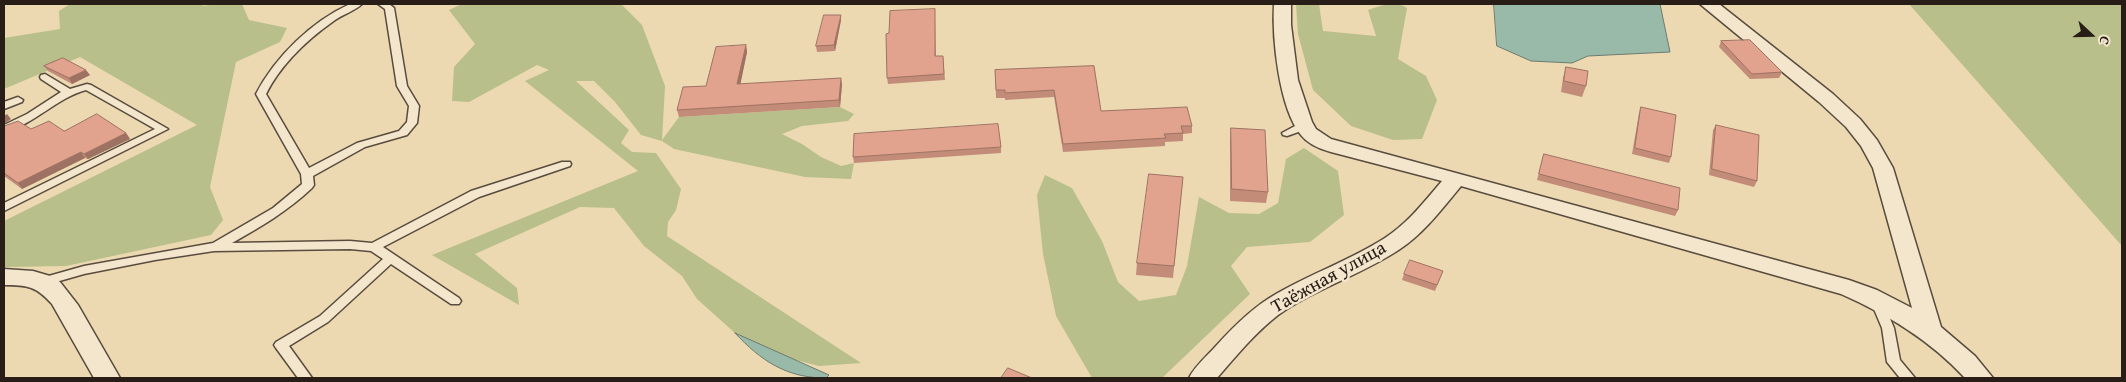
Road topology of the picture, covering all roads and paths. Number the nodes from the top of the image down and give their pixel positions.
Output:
1 (357, 4) edge
2 (383, 4) edge
3 (1282, 4) edge
4 (1708, 4) edge
5 (45, 77) dead end
6 (68, 92) junction
7 (18, 100) dead end
8 (4, 106) edge
9 (31, 116) junction
10 (42, 126) edge
11 (4, 129) edge
12 (566, 164) dead end
13 (307, 174) junction
14 (1456, 178) junction
15 (4, 207) edge
16 (374, 247) junction
17 (214, 248) junction
18 (391, 258) junction
19 (4, 277) edge
20 (42, 282) junction
21 (1875, 298) junction
22 (454, 300) dead end
23 (1930, 330) junction
24 (107, 378) edge
25 (305, 378) edge
26 (1202, 378) edge
27 (1908, 378) edge
28 (1980, 378) edge

1 - 13 lane
2 - 13 lane
3 - 14 street
4 - 23 street
5 - 6 lane
6 - 9 lane
6 - 15 lane
7 - 8 lane
9 - 10 lane
9 - 11 lane
12 - 16 lane
13 - 17 lane
14 - 21 street
14 - 26 street, Таёжная улица
16 - 17 lane
16 - 18 lane
17 - 20 lane
18 - 22 lane
18 - 25 lane
19 - 20 street
20 - 24 street
21 - 23 street
21 - 27 lane
23 - 28 street

